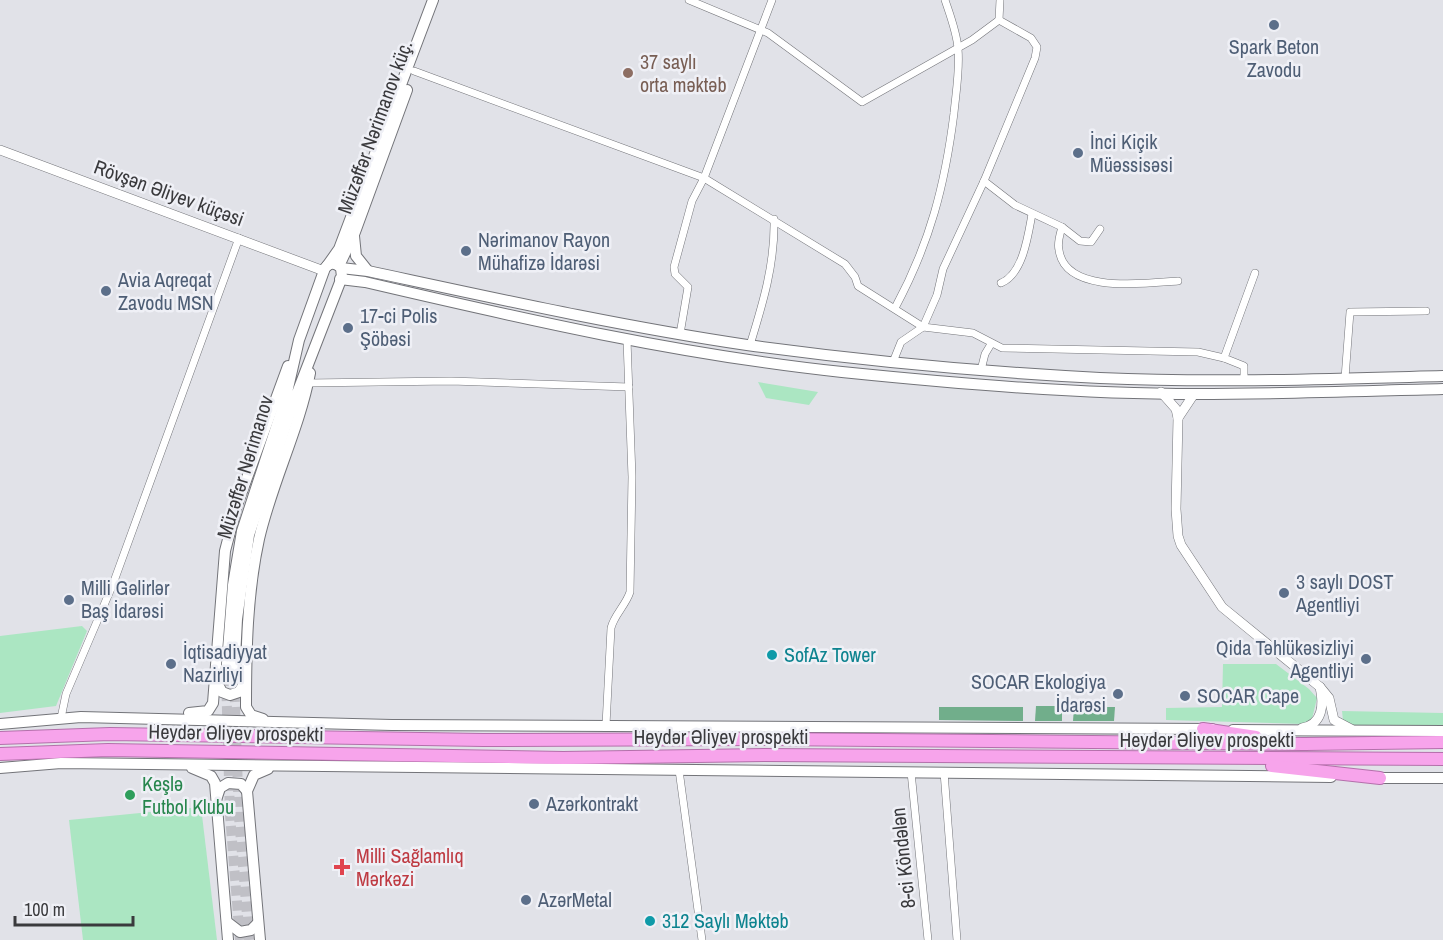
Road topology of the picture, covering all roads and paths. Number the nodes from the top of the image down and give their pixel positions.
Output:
1 (433, 0) edge
2 (441, 0) edge
3 (689, 0) edge
4 (772, 0) edge
5 (945, 0) edge
6 (1000, 0) edge
7 (999, 20) junction
8 (761, 29) junction
9 (958, 48) junction
10 (414, 71) junction
11 (0, 150) edge
12 (704, 178) junction
13 (984, 181) junction
14 (1032, 214) junction
15 (774, 219) junction
16 (1062, 227) junction
17 (1100, 229) dead end
18 (355, 232) junction
19 (239, 238) junction
20 (325, 270) junction
21 (368, 271) junction
22 (339, 273) junction
23 (1255, 273) dead end
24 (1178, 281) dead end
25 (1001, 283) dead end
26 (895, 308) junction
27 (539, 309) junction
28 (1426, 311) dead end
29 (537, 322) junction
30 (923, 327) junction
31 (680, 334) junction
32 (627, 340) junction
33 (991, 344) junction
34 (750, 345) junction
35 (315, 346) junction
36 (1224, 358) junction
37 (893, 362) junction
38 (981, 370) junction
39 (1443, 376) edge
40 (1101, 378) junction
41 (1345, 378) junction
42 (1377, 378) junction
43 (1244, 379) junction
44 (308, 383) junction
45 (629, 387) junction
46 (1443, 389) edge
47 (1101, 391) junction
48 (1377, 391) junction
49 (1161, 392) junction
50 (1194, 394) junction
51 (1178, 418) junction
52 (225, 677) junction
53 (246, 680) junction
54 (1320, 687) junction
55 (81, 717) junction
56 (61, 718) junction
57 (275, 722) junction
58 (0, 724) edge
59 (606, 725) junction
60 (1203, 729) junction
61 (1293, 730) junction
62 (1362, 731) junction
63 (1443, 731) edge
64 (0, 738) edge
65 (1443, 742) edge
66 (1305, 744) junction
67 (0, 754) edge
68 (1443, 759) edge
69 (1211, 760) junction
70 (177, 764) junction
71 (279, 766) junction
72 (0, 768) edge
73 (679, 770) junction
74 (911, 772) junction
75 (944, 772) junction
76 (1380, 778) junction
77 (1443, 778) edge
78 (247, 791) junction
79 (217, 797) junction
80 (227, 921) junction
81 (258, 923) junction
82 (228, 940) edge
83 (260, 940) edge
84 (702, 940) edge
85 (928, 940) edge
86 (957, 940) edge

1 - 20 main road, Müzəffər Nərimanov
2 - 10 main road, Müzəffər Nərimanov küç.
3 - 8 street
4 - 8 street
5 - 9 street
6 - 7 street
7 - 9 street
7 - 13 street
8 - 9 street
8 - 12 street
9 - 26 street
10 - 12 street
10 - 18 main road, Müzəffər Nərimanov küç.
11 - 19 street, Rövşən Əliyev küçəsi
12 - 15 street
12 - 31 street
13 - 14 street
13 - 30 street
14 - 16 street
14 - 25 street
15 - 26 street
15 - 34 street
16 - 17 street
16 - 24 street
18 - 21 main road
18 - 22 main road, Müzəffər Nərimanov küç.
19 - 20 street, Rövşən Əliyev küçəsi
19 - 56 street
20 - 22 main road
20 - 22 main road
20 - 52 main road, Müzəffər Nərimanov
21 - 22 main road
21 - 27 main road
22 - 29 main road
22 - 35 main road, Müzəffər Nərimanov küç.
23 - 36 street
26 - 30 street
27 - 29 main road
27 - 31 main road
28 - 41 street
29 - 32 main road
30 - 33 street
30 - 37 street
31 - 34 main road
32 - 45 street
32 - 47 main road
33 - 36 street
33 - 38 street
34 - 37 main road
35 - 44 main road
35 - 52 main road
36 - 43 street
37 - 38 main road
38 - 40 main road
39 - 42 main road
40 - 43 main road
40 - 47 main road
41 - 42 main road
41 - 43 main road
42 - 48 main road
44 - 45 street
44 - 53 main road
45 - 59 street
46 - 48 main road
47 - 49 main road
48 - 50 main road
49 - 50 main road
49 - 51 street
50 - 51 street
51 - 54 street
52 - 53 main road
52 - 55 main road
53 - 57 main road
54 - 61 street
54 - 62 street
55 - 56 main road
55 - 57 main road
56 - 58 main road
57 - 59 main road
59 - 60 main road
60 - 61 main road
60 - 66 highway
61 - 62 main road
62 - 63 main road
64 - 66 highway, Heydər Əliyev prospekti
65 - 66 highway, Heydər Əliyev prospekti
67 - 69 highway, Heydər Əliyev prospekti
68 - 69 highway, Heydər Əliyev prospekti
69 - 76 highway
70 - 71 main road
70 - 72 main road
70 - 79 main road
71 - 73 main road
71 - 78 main road
73 - 74 main road
73 - 84 street
74 - 75 main road
74 - 85 street, 8-ci Köndələn
75 - 76 main road
75 - 86 street
76 - 77 main road
78 - 79 main road
78 - 81 main road
79 - 80 main road
80 - 81 main road
80 - 82 main road
81 - 83 main road

